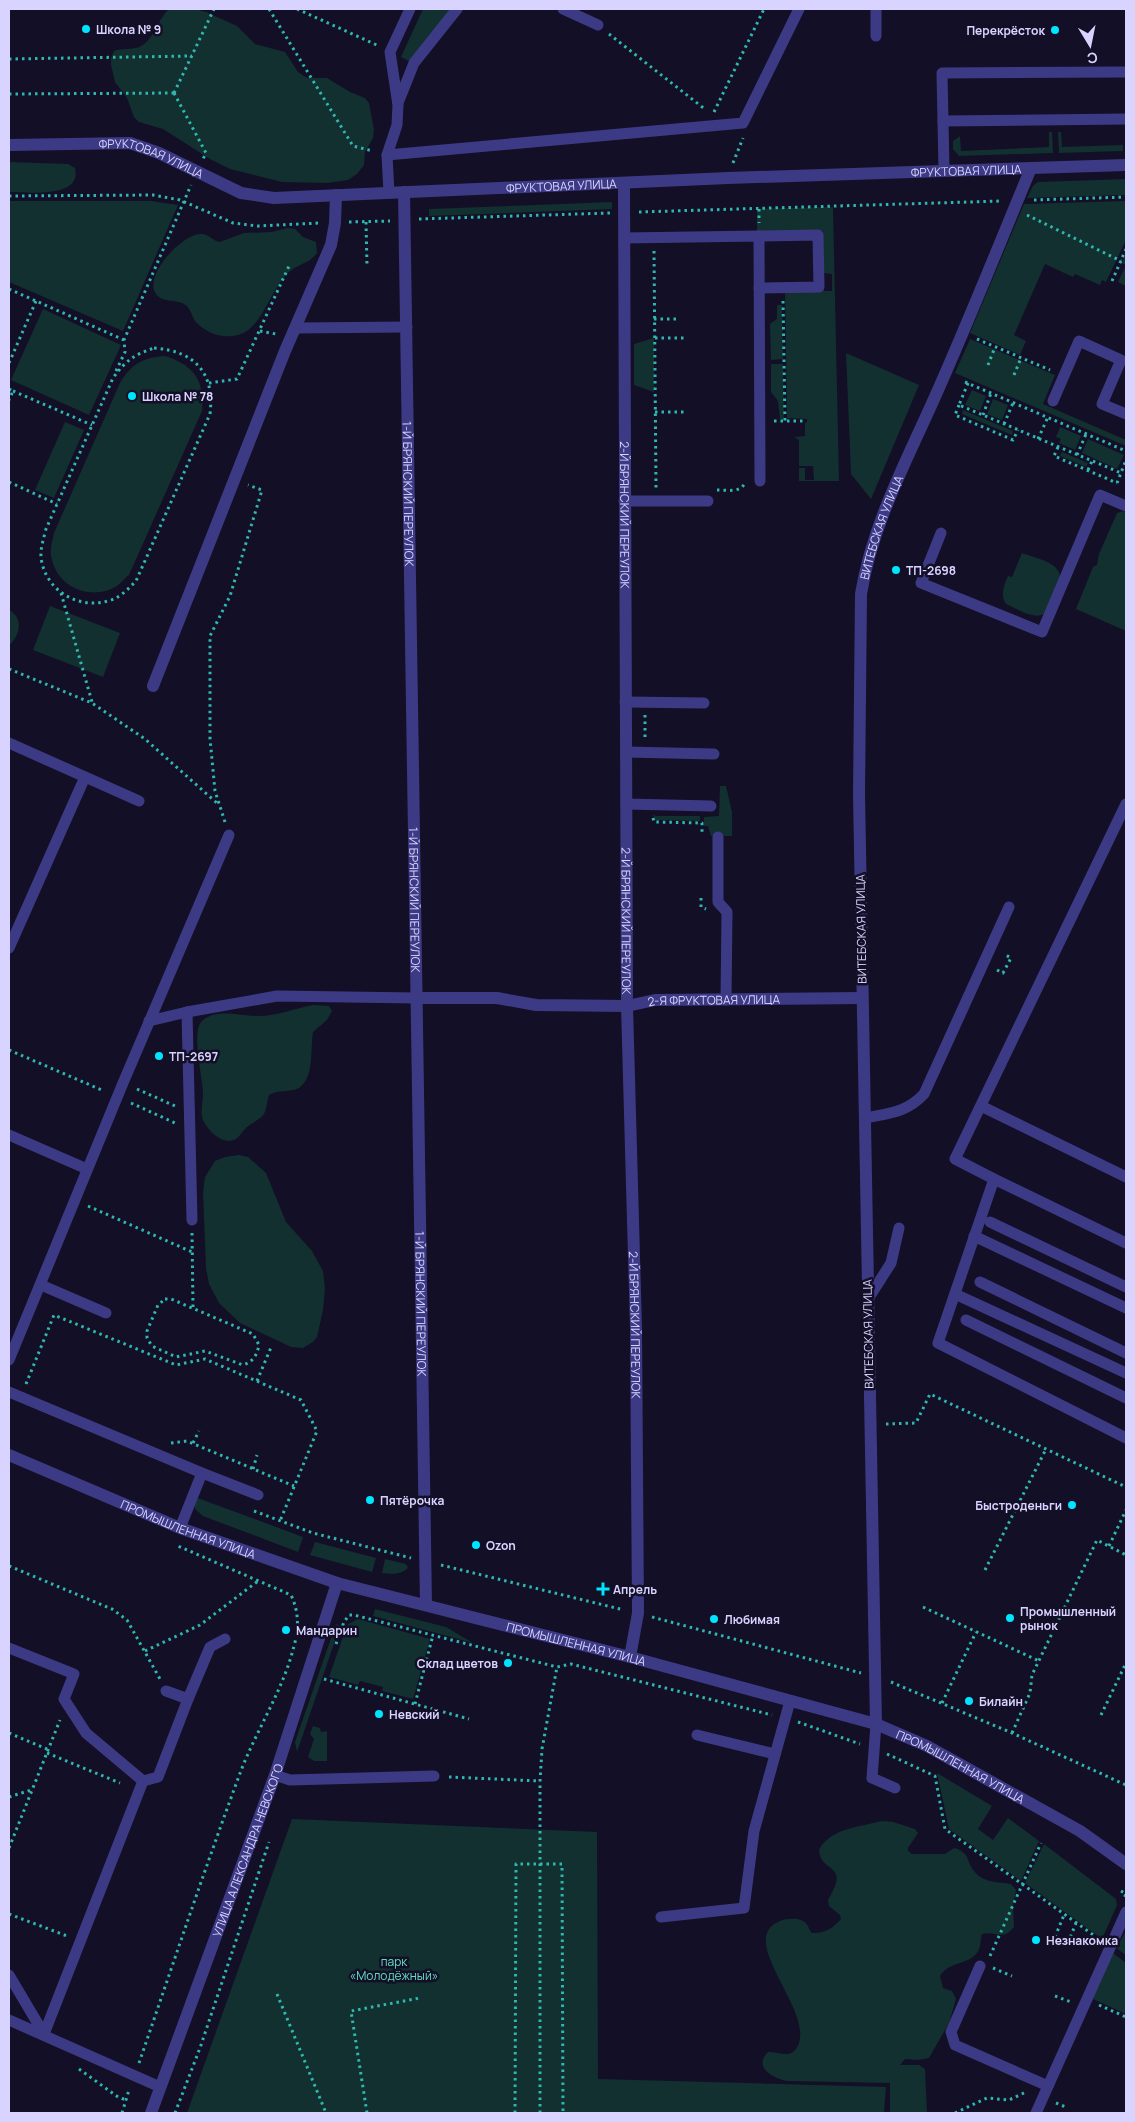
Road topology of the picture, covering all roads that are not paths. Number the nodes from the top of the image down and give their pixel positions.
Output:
1 (410, 9) edge
2 (457, 9) edge
3 (563, 9) edge
4 (799, 9) edge
5 (876, 9) edge
6 (598, 25) road end
7 (876, 36) dead end
8 (1126, 72) edge
9 (398, 105) junction
10 (1126, 119) edge
11 (943, 121) junction
12 (9, 145) edge
13 (387, 155) junction
14 (1126, 165) edge
15 (1031, 168) junction
16 (944, 170) junction
17 (624, 183) junction
18 (404, 192) junction
19 (389, 193) junction
20 (336, 195) junction
21 (759, 236) junction
22 (624, 238) junction
23 (759, 288) junction
24 (407, 327) junction
25 (295, 328) junction
26 (1053, 401) dead end
27 (1126, 414) edge
28 (760, 481) dead end
29 (709, 496) road end
30 (624, 501) junction
31 (1126, 506) edge
32 (941, 533) dead end
33 (153, 686) dead end
34 (625, 702) junction
35 (704, 703) dead end
36 (9, 743) edge
37 (626, 752) junction
38 (714, 754) dead end
39 (85, 777) junction
40 (139, 801) dead end
41 (626, 804) junction
42 (1126, 804) edge
43 (711, 806) dead end
44 (229, 835) road end
45 (718, 837) dead end
46 (1009, 907) dead end
47 (9, 948) edge
48 (416, 998) junction
49 (862, 998) junction
50 (726, 1000) junction
51 (627, 1006) junction
52 (187, 1012) junction
53 (149, 1021) junction
54 (981, 1106) junction
55 (864, 1118) junction
56 (9, 1135) edge
57 (87, 1169) junction
58 (1126, 1177) edge
59 (994, 1179) junction
60 (192, 1220) road end
61 (990, 1222) dead end
62 (899, 1228) dead end
63 (974, 1236) junction
64 (1126, 1243) edge
65 (980, 1282) dead end
66 (41, 1285) junction
67 (1126, 1286) edge
68 (955, 1294) junction
69 (868, 1299) junction
70 (1126, 1308) edge
71 (106, 1313) dead end
72 (966, 1320) dead end
73 (1126, 1353) edge
74 (9, 1360) edge
75 (1126, 1373) edge
76 (9, 1392) edge
77 (1126, 1398) edge
78 (1126, 1438) edge
79 (9, 1455) edge
80 (202, 1473) junction
81 (258, 1496) dead end
82 (180, 1528) junction
83 (337, 1583) junction
84 (426, 1606) junction
85 (225, 1639) dead end
86 (9, 1648) edge
87 (630, 1657) junction
88 (166, 1691) road end
89 (188, 1699) junction
90 (790, 1701) junction
91 (876, 1724) junction
92 (697, 1735) dead end
93 (775, 1754) junction
94 (275, 1776) junction
95 (434, 1776) road end
96 (141, 1786) junction
97 (896, 1788) dead end
98 (1126, 1864) edge
99 (1126, 1912) edge
100 (661, 1917) dead end
101 (980, 1966) dead end
102 (9, 1975) edge
103 (9, 2020) edge
104 (44, 2034) junction
105 (1045, 2084) junction
106 (160, 2087) junction
107 (151, 2113) edge
108 (1036, 2113) edge

1 - 9 lane
2 - 9 lane
3 - 6 lane
4 - 13 lane
5 - 7 lane
8 - 11 lane
9 - 13 lane
10 - 11 lane
11 - 16 lane
12 - 20 street, ФРУКТОВАЯ УЛИЦА
13 - 19 lane
14 - 15 street, ФРУКТОВАЯ УЛИЦА
15 - 16 street, ФРУКТОВАЯ УЛИЦА
15 - 49 street, ВИТЕБСКАЯ УЛИЦА
16 - 17 street, ФРУКТОВАЯ УЛИЦА
17 - 18 street, ФРУКТОВАЯ УЛИЦА
17 - 22 street, 2-Й БРЯНСКИЙ ПЕРЕУЛОК
18 - 19 street, ФРУКТОВАЯ УЛИЦА
18 - 24 street, 1-Й БРЯНСКИЙ ПЕРЕУЛОК
19 - 20 street, ФРУКТОВАЯ УЛИЦА
20 - 25 street
21 - 22 lane
21 - 23 lane
21 - 23 lane
22 - 30 street, 2-Й БРЯНСКИЙ ПЕРЕУЛОК
23 - 28 lane
24 - 25 lane
24 - 48 street, 1-Й БРЯНСКИЙ ПЕРЕУЛОК
25 - 33 street
26 - 27 lane
29 - 30 lane
30 - 34 street, 2-Й БРЯНСКИЙ ПЕРЕУЛОК
31 - 32 lane
34 - 35 lane
34 - 37 street, 2-Й БРЯНСКИЙ ПЕРЕУЛОК
36 - 39 lane
37 - 38 lane
37 - 41 street, 2-Й БРЯНСКИЙ ПЕРЕУЛОК
39 - 40 lane
39 - 47 lane
41 - 43 lane
41 - 51 street, 2-Й БРЯНСКИЙ ПЕРЕУЛОК
42 - 54 lane
44 - 53 lane
45 - 50 lane
46 - 55 lane
48 - 51 street, 2-Я ФРУКТОВАЯ УЛИЦА
48 - 52 lane
48 - 84 street, 1-Й БРЯНСКИЙ ПЕРЕУЛОК
49 - 50 street, 2-Я ФРУКТОВАЯ УЛИЦА
49 - 55 street, ВИТЕБСКАЯ УЛИЦА
50 - 51 street, 2-Я ФРУКТОВАЯ УЛИЦА
51 - 87 street, 2-Й БРЯНСКИЙ ПЕРЕУЛОК
52 - 53 lane
52 - 60 lane
53 - 57 lane
54 - 58 lane
54 - 59 lane
55 - 69 street, ВИТЕБСКАЯ УЛИЦА
56 - 57 lane
57 - 66 lane
59 - 63 lane
59 - 64 lane
61 - 67 lane
62 - 69 lane
63 - 68 lane
63 - 70 lane
65 - 73 lane
66 - 71 lane
66 - 74 lane
68 - 75 lane
68 - 78 lane
69 - 91 street, ВИТЕБСКАЯ УЛИЦА
72 - 77 lane
76 - 80 lane
79 - 82 street, ПРОМЫШЛЕННАЯ УЛИЦА
80 - 81 lane
80 - 82 lane
82 - 83 street, ПРОМЫШЛЕННАЯ УЛИЦА
83 - 84 street, ПРОМЫШЛЕННАЯ УЛИЦА
83 - 94 street, УЛИЦА АЛЕКСАНДРА НЕВСКОГО
84 - 87 street, ПРОМЫШЛЕННАЯ УЛИЦА
85 - 89 lane
86 - 96 lane
87 - 90 street, ПРОМЫШЛЕННАЯ УЛИЦА
88 - 89 lane
89 - 96 lane
90 - 91 street, ПРОМЫШЛЕННАЯ УЛИЦА
90 - 93 lane
91 - 97 lane
91 - 98 street, ПРОМЫШЛЕННАЯ УЛИЦА
92 - 93 lane
93 - 100 lane
94 - 95 lane
94 - 106 street, УЛИЦА АЛЕКСАНДРА НЕВСКОГО
96 - 104 lane
99 - 105 lane
101 - 105 lane
102 - 104 lane
103 - 104 lane
104 - 106 lane
105 - 108 lane
106 - 107 street, УЛИЦА АЛЕКСАНДРА НЕВСКОГО

